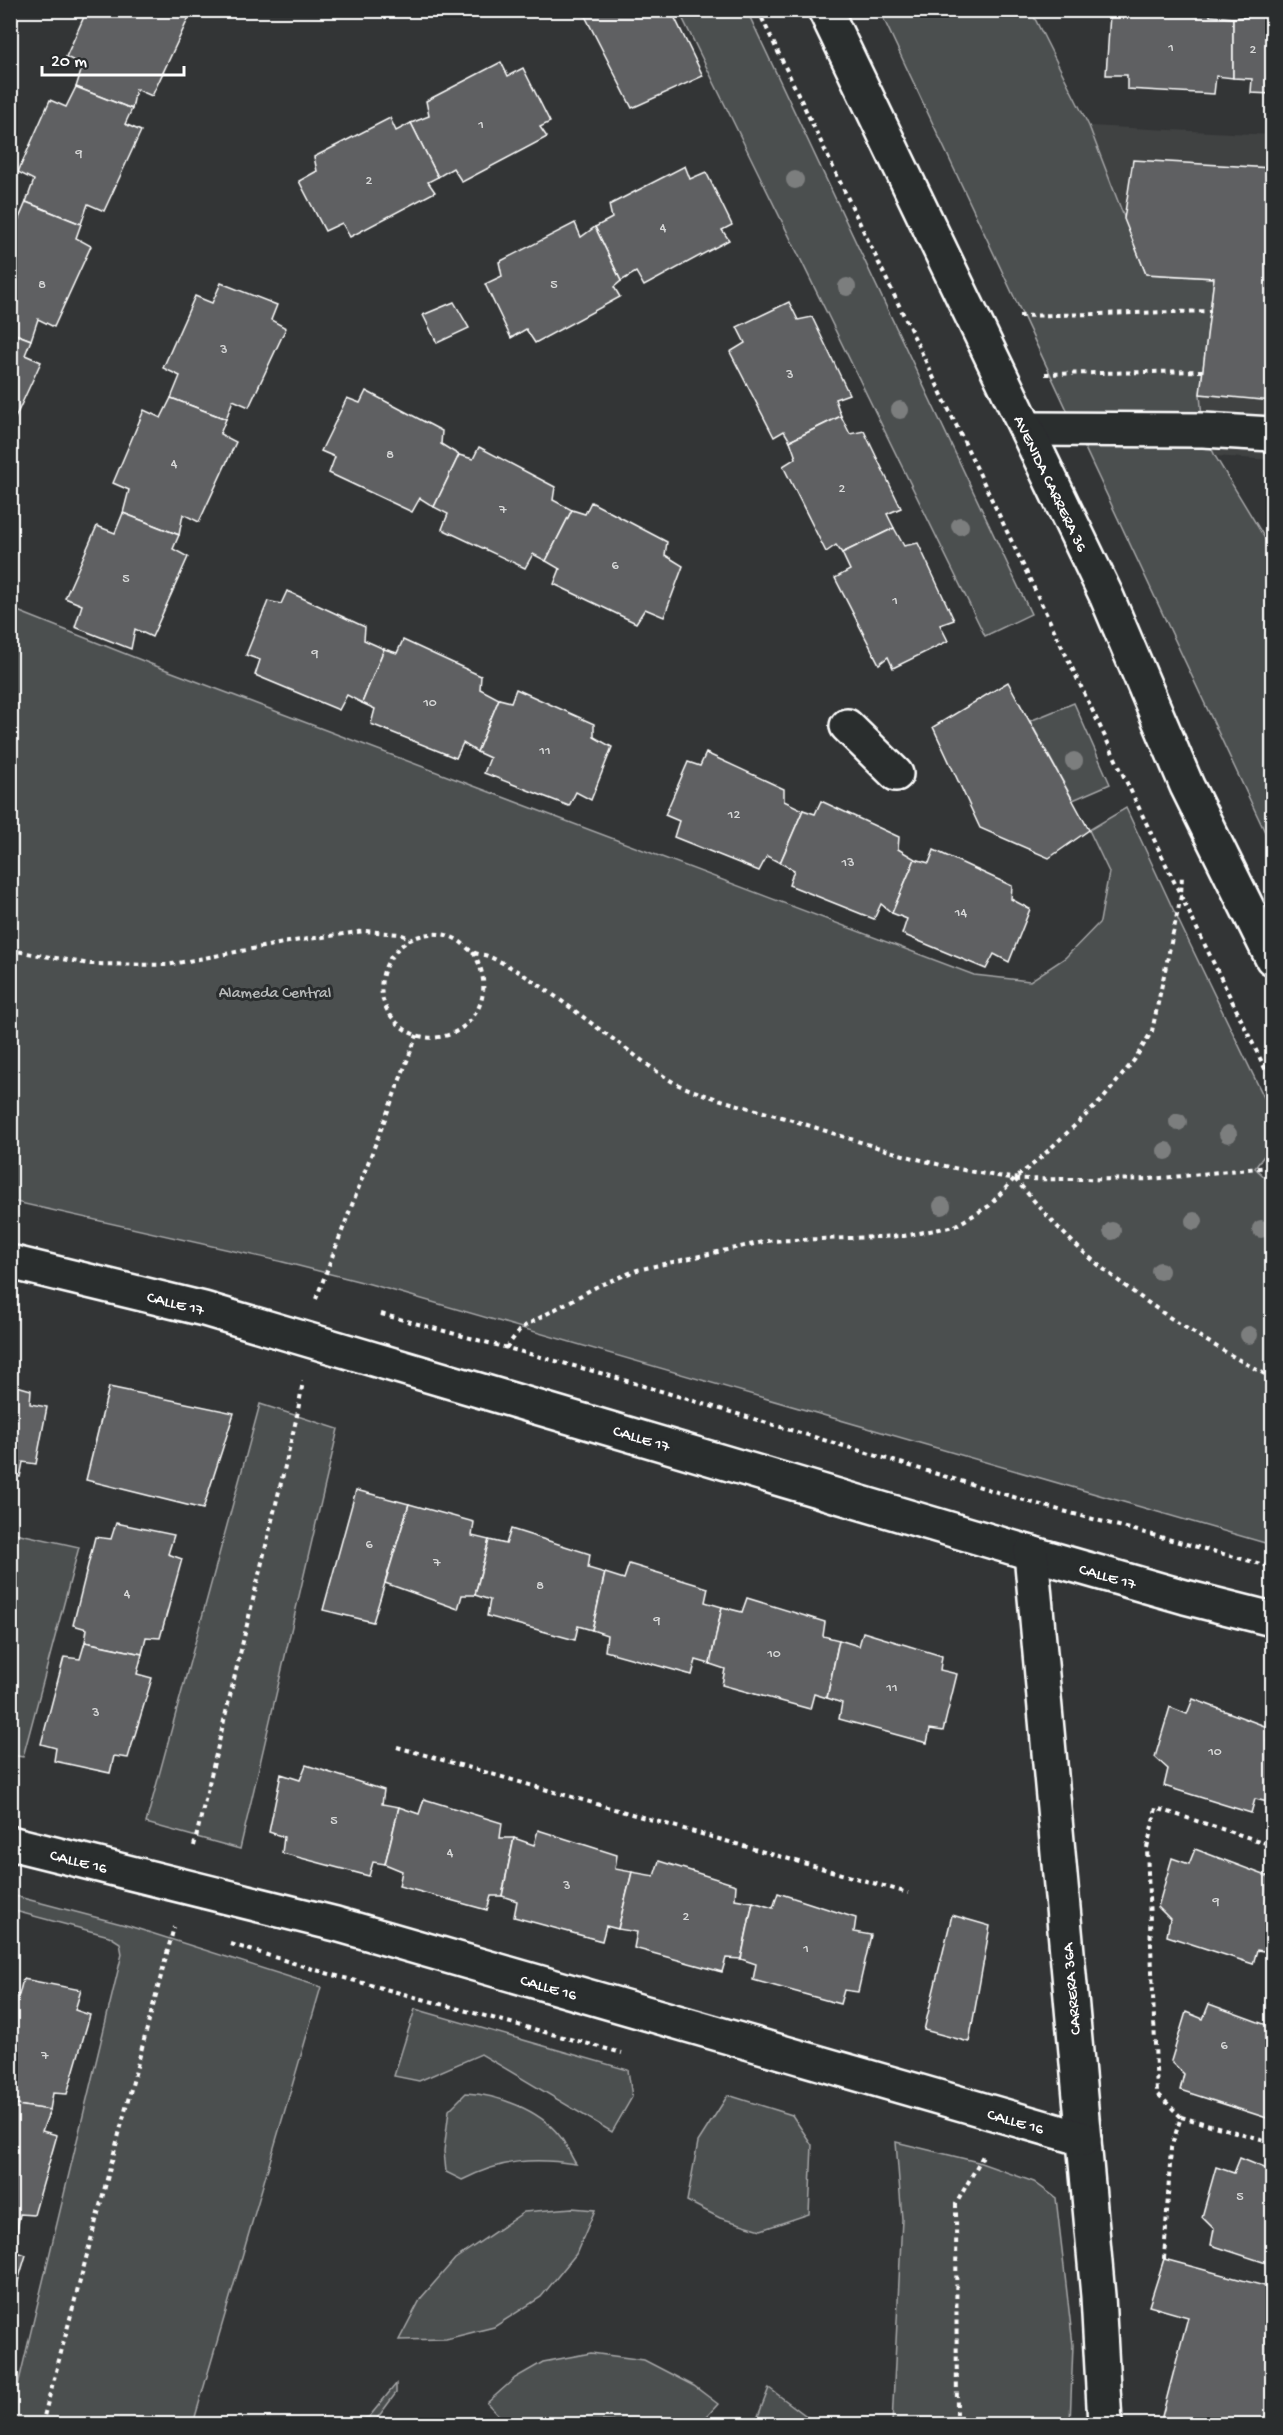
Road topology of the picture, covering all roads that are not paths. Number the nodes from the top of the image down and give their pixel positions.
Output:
1 (825, 10) edge
2 (1027, 429) junction
3 (1272, 434) edge
4 (847, 726) dead end
5 (896, 774) dead end
6 (1272, 958) edge
7 (10, 1262) edge
8 (1031, 1553) junction
9 (1272, 1619) edge
10 (10, 1844) edge
11 (1084, 2139) junction
12 (1106, 2424) edge

1 - 2 street, AVENIDA CARRERA 36
2 - 3 street
2 - 6 street, AVENIDA CARRERA 36
4 - 5 street
7 - 8 street, CALLE 17
8 - 9 street, CALLE 17
8 - 11 street, CARRERA 36A
10 - 11 street, CALLE 16
11 - 12 street, CARRERA 36A

